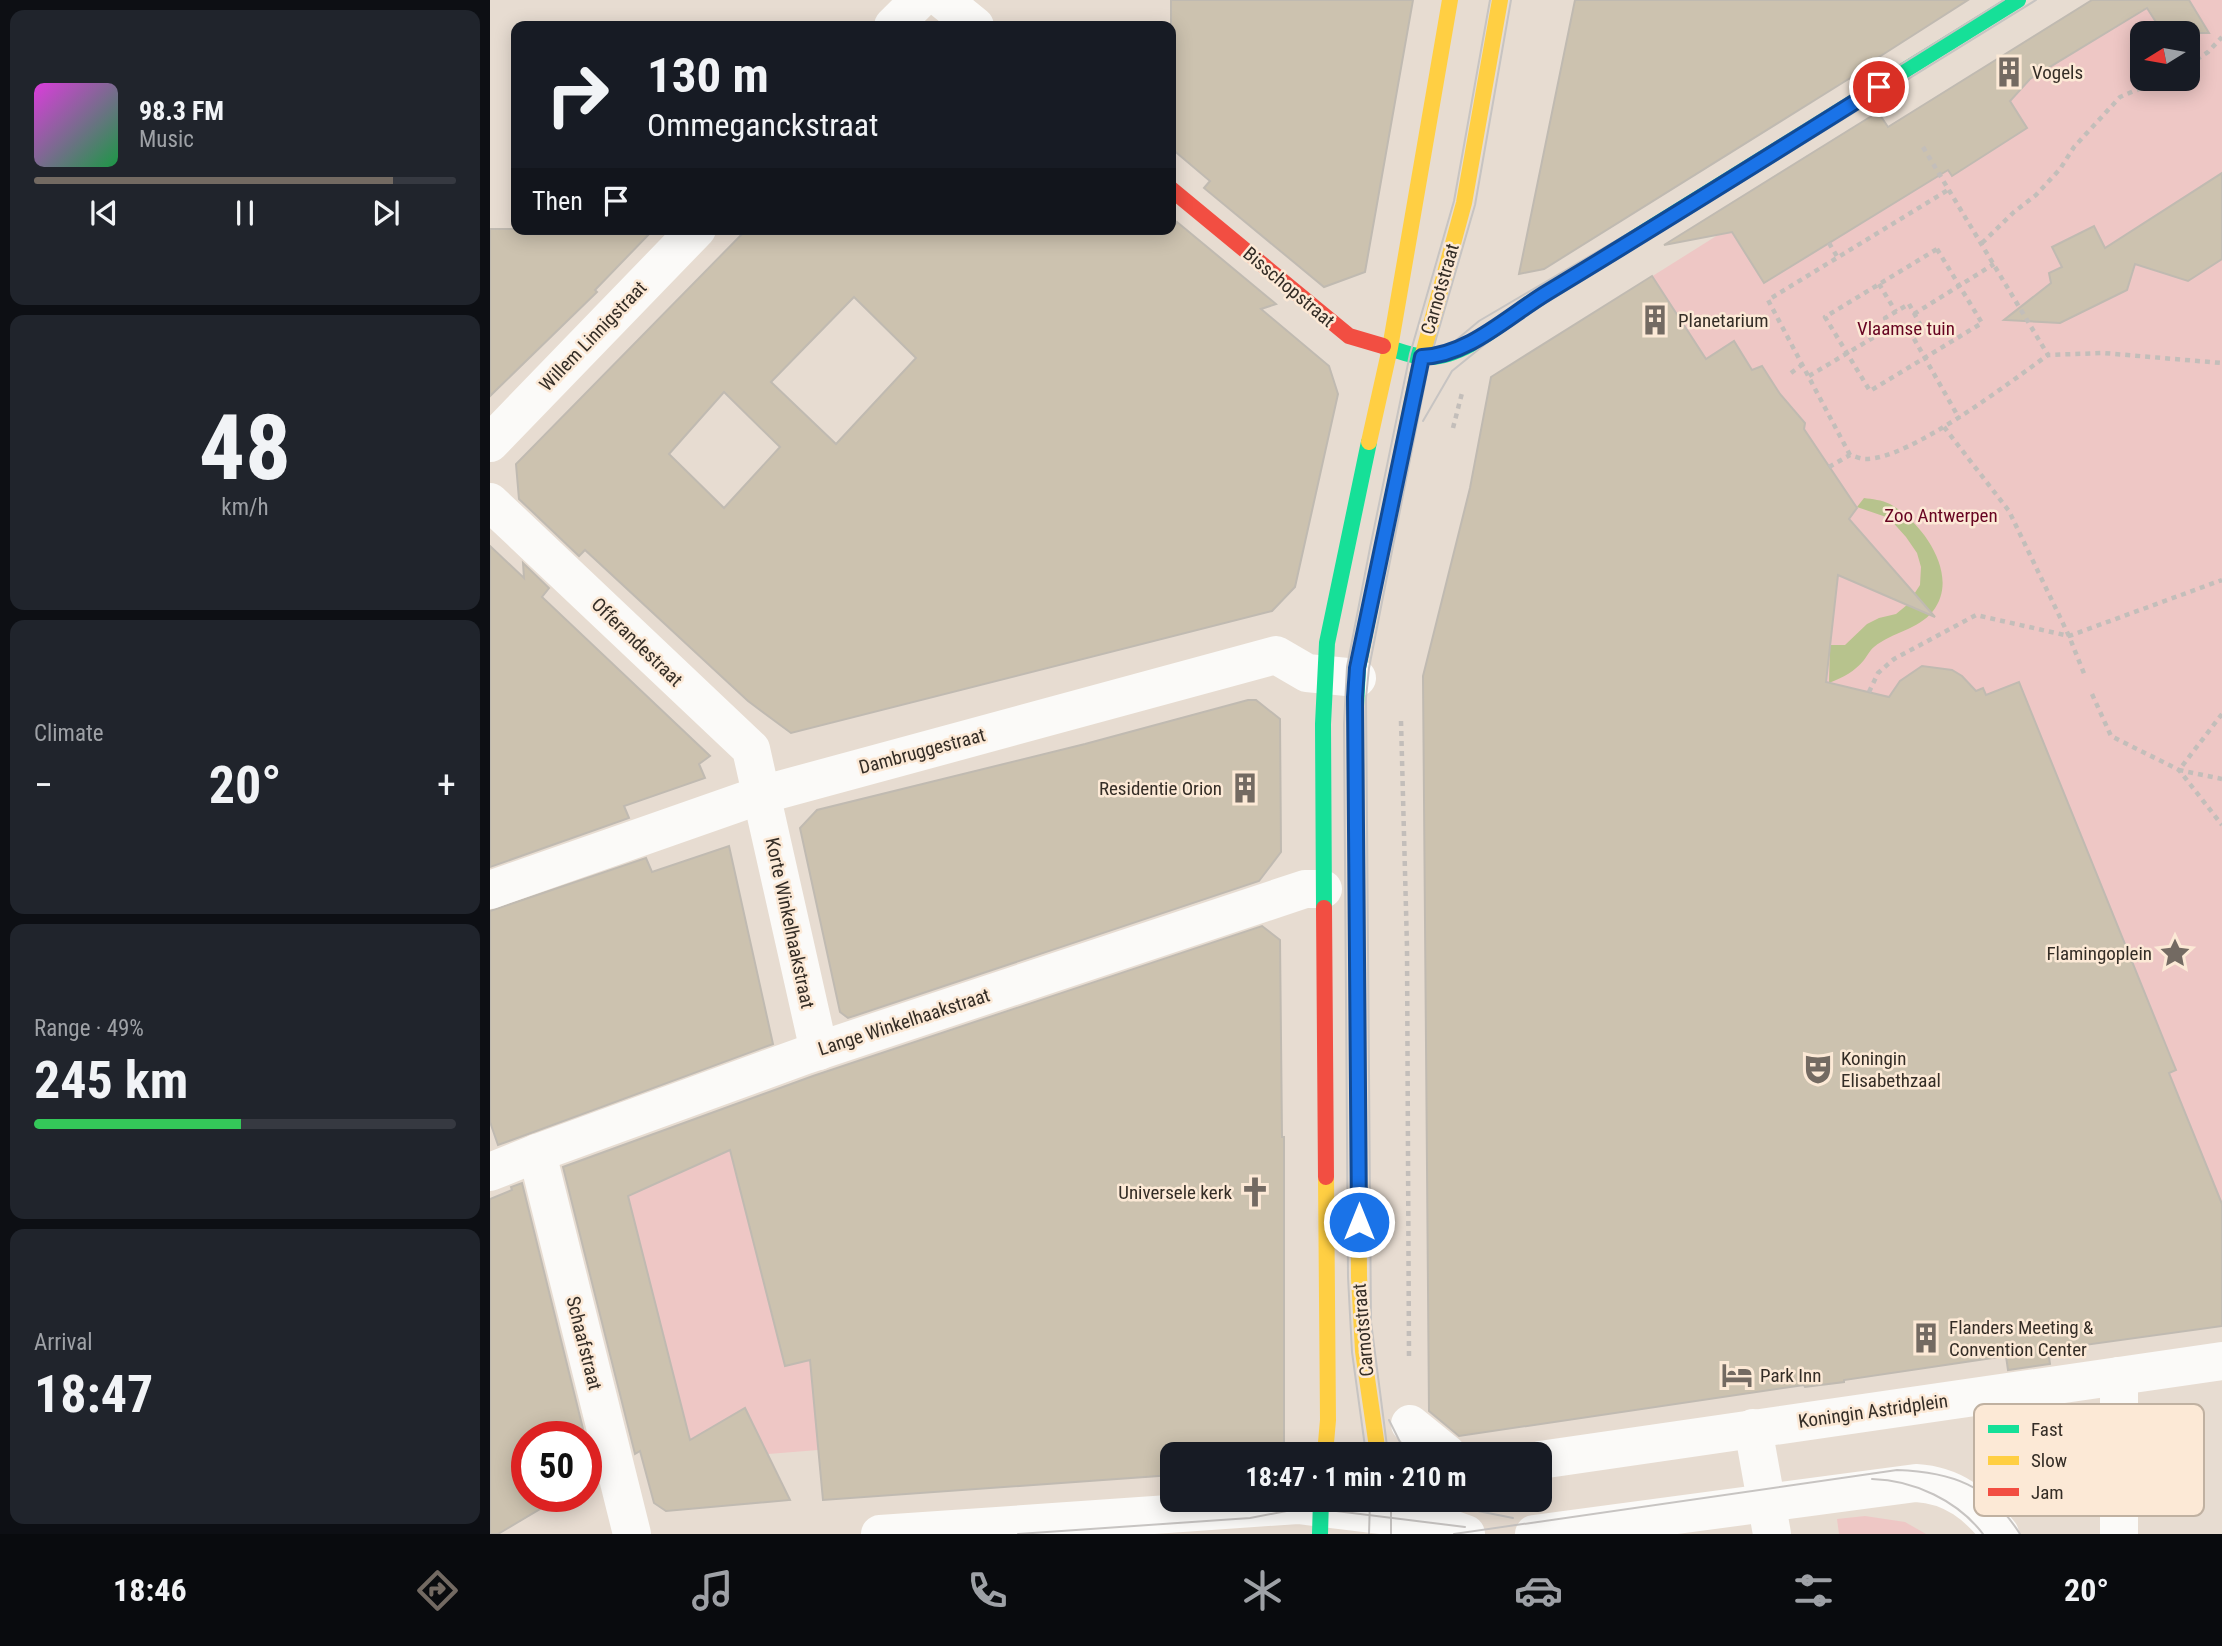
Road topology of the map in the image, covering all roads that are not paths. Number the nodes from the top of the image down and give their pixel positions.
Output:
1 (919, 0) edge
2 (943, 0) edge
3 (1450, 0) edge
4 (1500, 0) edge
5 (2018, 0) edge
6 (898, 21) edge
7 (969, 21) edge
8 (1176, 193) edge
9 (691, 235) edge
10 (1390, 348) junction
11 (1422, 357) junction
12 (490, 443) edge
13 (490, 502) edge
14 (1341, 676) junction
15 (761, 795) junction
16 (1323, 889) junction
17 (490, 890) edge
18 (819, 1051) junction
19 (537, 1153) junction
20 (490, 1172) edge
21 (2222, 1361) edge
22 (2119, 1376) junction
23 (2119, 1404) edge
24 (1410, 1424) road end
25 (1752, 1428) junction
26 (1326, 1442) edge
27 (1375, 1442) edge
28 (1432, 1442) edge
29 (1552, 1459) edge
30 (1974, 1505) edge
31 (1197, 1512) edge
32 (1425, 1512) edge
33 (1986, 1516) edge
34 (2119, 1516) edge
35 (1769, 1519) edge
36 (632, 1534) edge
37 (880, 1534) edge
38 (1466, 1534) edge
39 (1534, 1534) edge
40 (2000, 1534) edge
41 (2119, 1534) edge

1 - 6 street
2 - 7 street
3 - 10 main road, Carnotstraat
4 - 11 main road, Carnotstraat
5 - 11 main road
8 - 10 main road, Bisschopstraat
9 - 12 street, Willem Linnigstraat
10 - 11 main road, Bisschopstraat
10 - 14 main road, Carnotstraat
11 - 14 main road, Carnotstraat
13 - 15 street, Offerandestraat
14 - 15 street, Dambruggestraat
14 - 16 main road, Carnotstraat
14 - 27 main road, Carnotstraat
15 - 17 street, Dambruggestraat
15 - 18 street, Korte Winkelhaakstraat
16 - 18 street, Lange Winkelhaakstraat
16 - 26 main road, Carnotstraat
18 - 19 street, Lange Winkelhaakstraat
19 - 20 street, Lange Winkelhaakstraat
19 - 36 street, Schaafstraat
21 - 22 street, Koningin Astridplein
22 - 23 street
22 - 25 street, Koningin Astridplein
24 - 28 street
25 - 29 street, Koningin Astridplein
25 - 35 street
30 - 35 street
31 - 37 street
32 - 38 street
33 - 40 street
34 - 41 street
35 - 39 street

